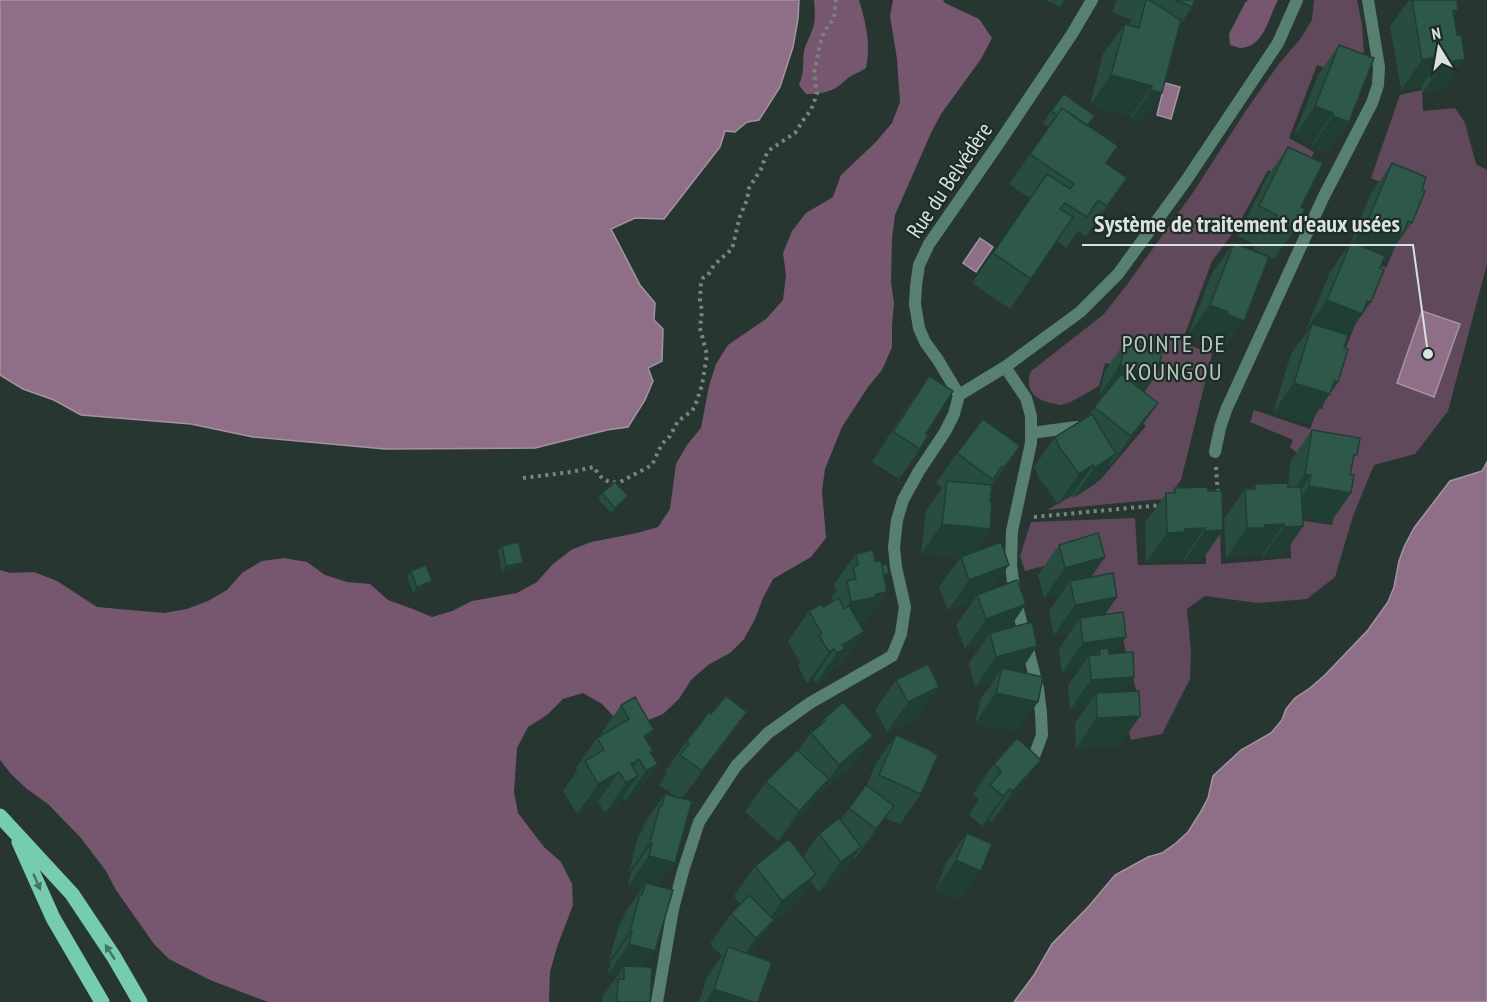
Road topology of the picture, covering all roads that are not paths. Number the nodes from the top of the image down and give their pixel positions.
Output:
1 (1092, 0) edge
2 (1296, 0) edge
3 (1368, 0) edge
4 (1005, 367) junction
5 (959, 394) junction
6 (1077, 427) edge
7 (1030, 433) junction
8 (1215, 452) road end
9 (1026, 770) edge
10 (0, 816) edge
11 (12, 829) junction
12 (102, 1002) edge
13 (140, 1002) edge
14 (657, 1002) edge

1 - 5 street, Rue du Belvédère
2 - 4 street
3 - 8 street
4 - 5 street
4 - 7 street
5 - 14 street
6 - 7 street
7 - 9 street
10 - 11 main road
11 -> 12 main road
13 -> 11 main road

